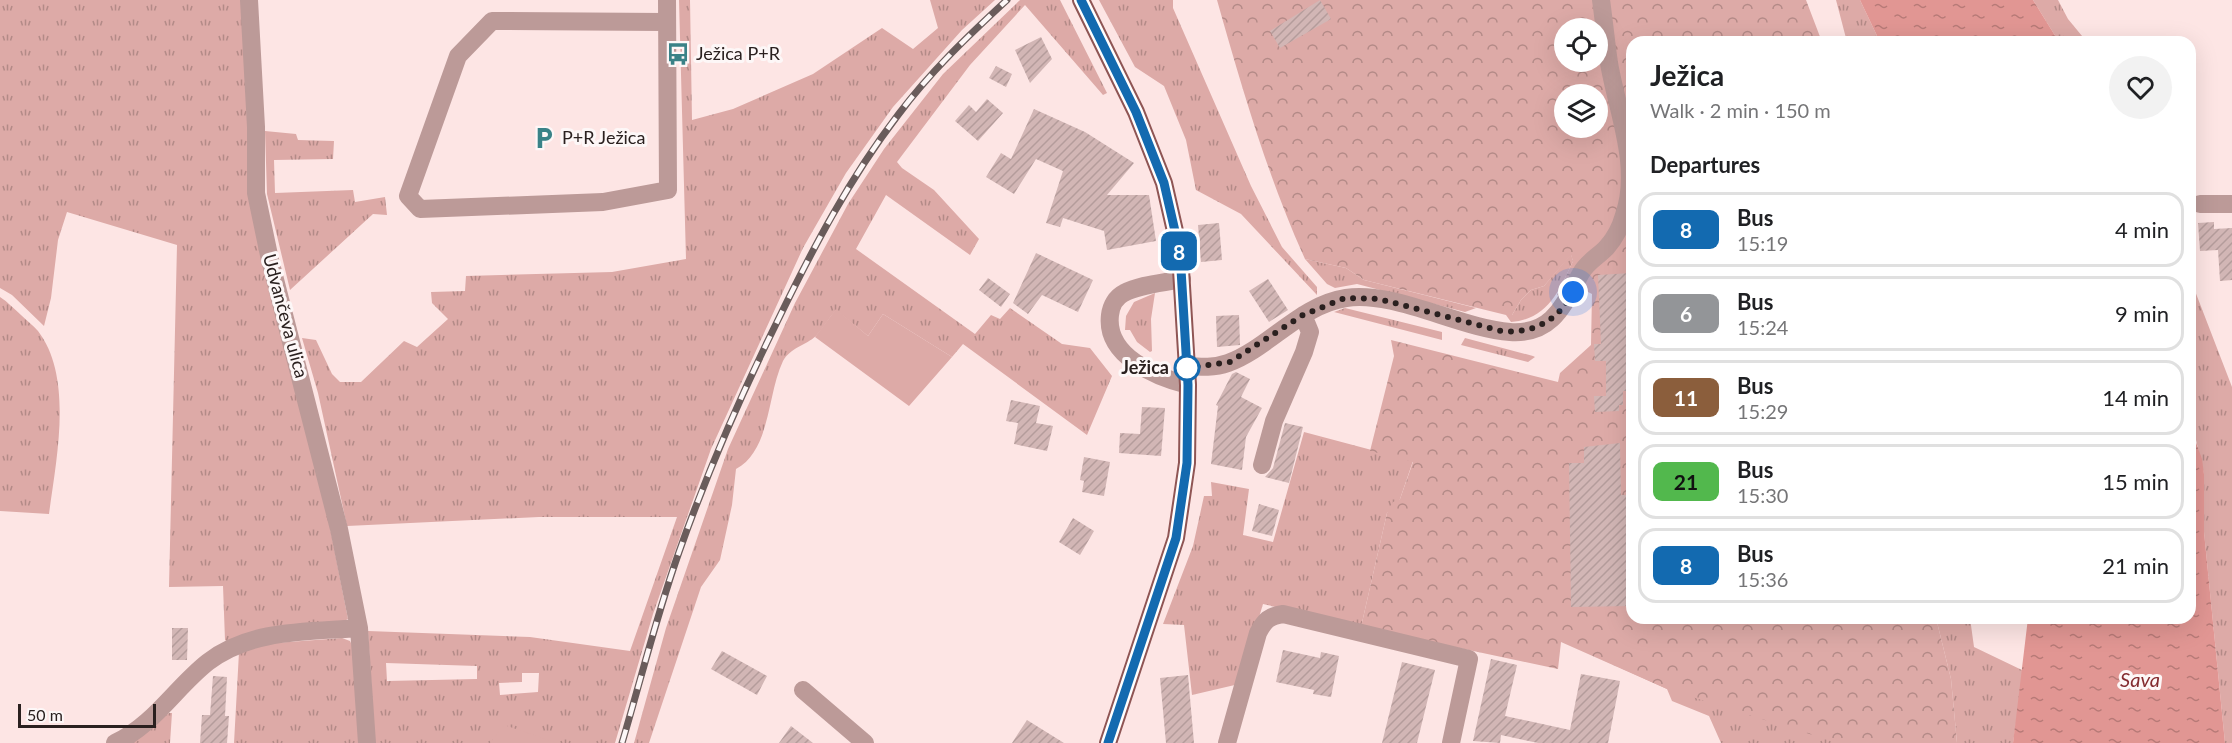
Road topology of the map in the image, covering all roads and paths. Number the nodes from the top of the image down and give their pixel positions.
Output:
1 (249, 0) edge
2 (667, 0) edge
3 (1081, 0) edge
4 (1601, 0) edge
5 (665, 22) junction
6 (1626, 148) edge
7 (2200, 204) dead end
8 (2232, 204) edge
9 (1626, 208) edge
10 (1182, 279) junction
11 (1303, 315) junction
12 (1187, 366) junction
13 (1188, 385) junction
14 (1262, 465) dead end
15 (359, 628) junction
16 (803, 690) dead end
17 (115, 743) edge
18 (367, 743) edge
19 (865, 743) edge
20 (1108, 743) edge
21 (1227, 743) edge
22 (1451, 743) edge

1 - 15 street, Udvančeva ulica
2 - 5 street
3 - 10 main road
4 - 6 street
5 - 5 street
7 - 8 street
9 - 11 street
10 - 12 main road
10 - 13 street
11 - 12 street
11 - 14 street
12 - 13 main road
13 - 20 main road
15 - 17 street
15 - 18 street, Udvančeva ulica
16 - 19 street
21 - 22 street

